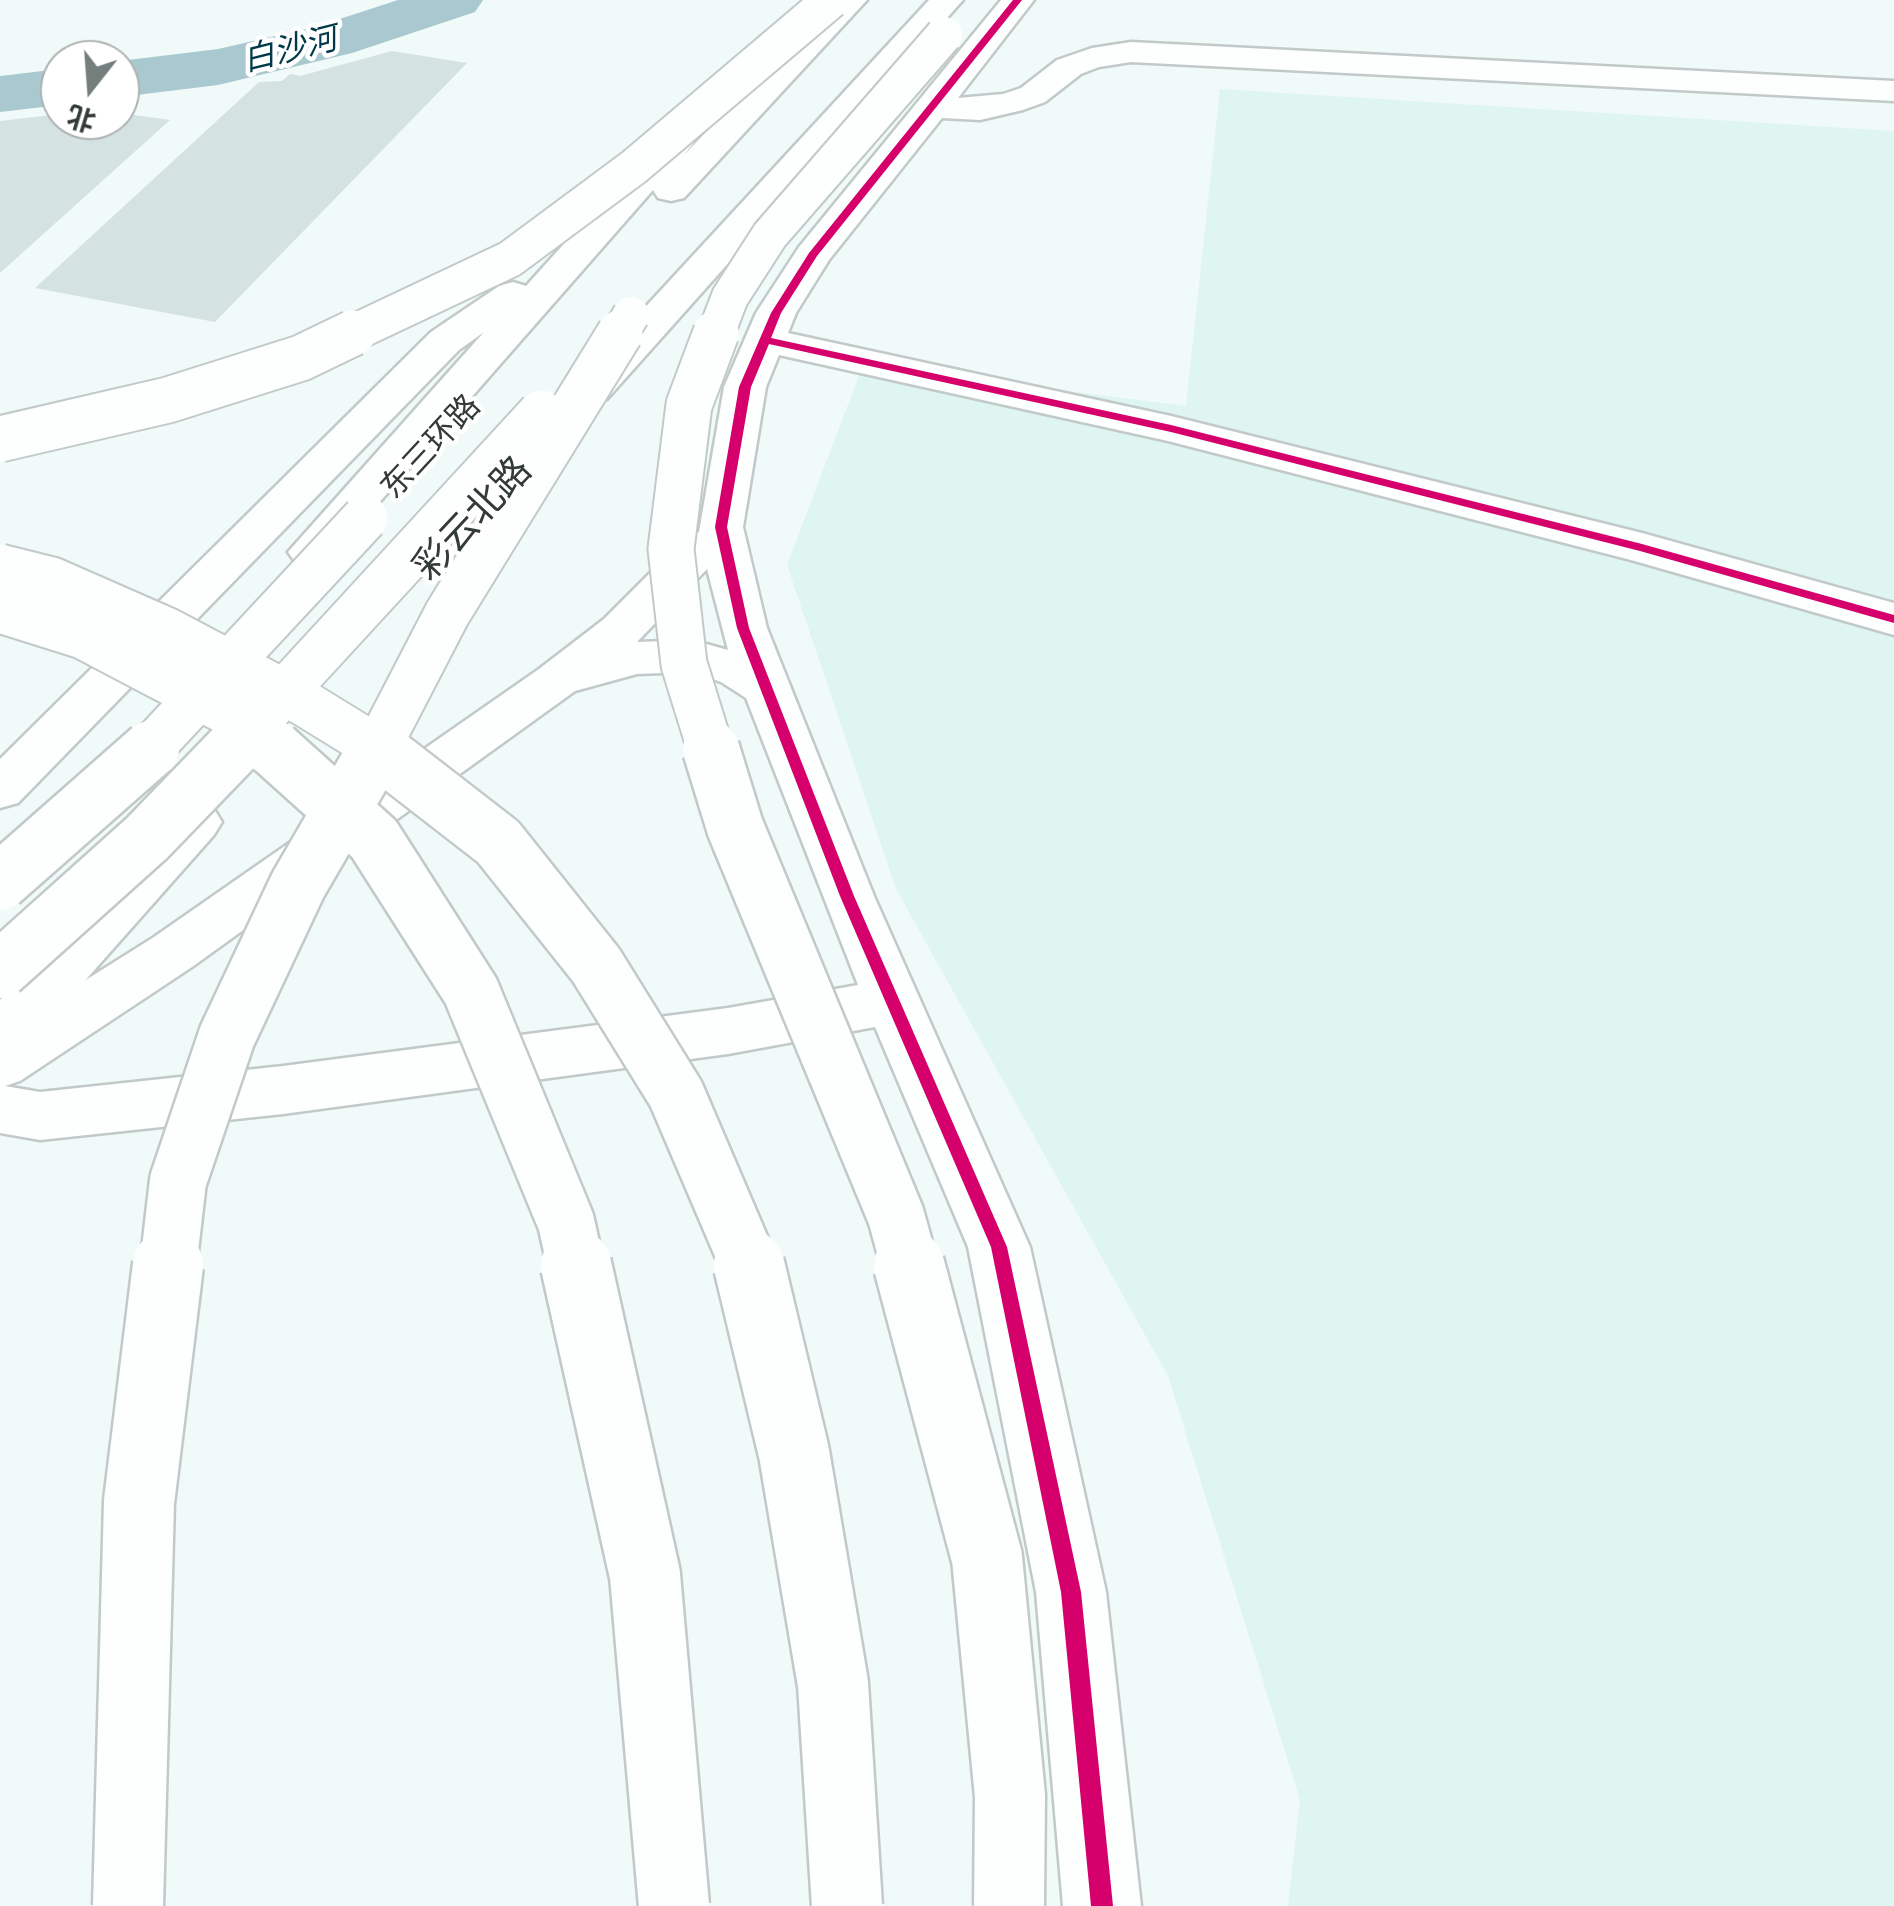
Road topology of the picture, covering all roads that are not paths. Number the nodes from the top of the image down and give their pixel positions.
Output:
1 (851, 0) edge
2 (1018, 0) edge
3 (809, 3) edge
4 (926, 11) edge
5 (980, 21) edge
6 (1894, 91) edge
7 (932, 107) junction
8 (586, 244) junction
9 (631, 314) junction
10 (765, 340) junction
11 (0, 439) edge
12 (722, 527) junction
13 (0, 567) edge
14 (0, 610) edge
15 (1894, 619) edge
16 (556, 681) junction
17 (767, 690) junction
18 (0, 790) edge
19 (0, 885) edge
20 (0, 970) edge
21 (893, 1001) junction
22 (0, 1038) edge
23 (0, 1064) edge
24 (0, 1109) edge
25 (128, 1906) edge
26 (674, 1906) edge
27 (847, 1906) edge
28 (1010, 1906) edge
29 (1102, 1906) edge

1 - 19 main road, 东三环路, bridge
2 - 5 main road
3 - 8 main road
3 - 11 main road, bridge
4 - 9 main road
4 - 22 main road, 彩云北路
5 - 7 main road
5 - 28 main road, bridge
6 - 7 main road
7 - 10 main road
8 - 18 main road
8 - 19 main road
9 - 20 main road, 东三环路, bridge
9 - 25 main road, bridge
10 - 12 main road
10 - 15 main road
12 - 16 main road
12 - 17 main road
13 - 27 main road, bridge
14 - 26 main road, bridge
16 - 17 main road
16 - 23 main road
17 - 21 main road
21 - 24 main road
21 - 29 main road

